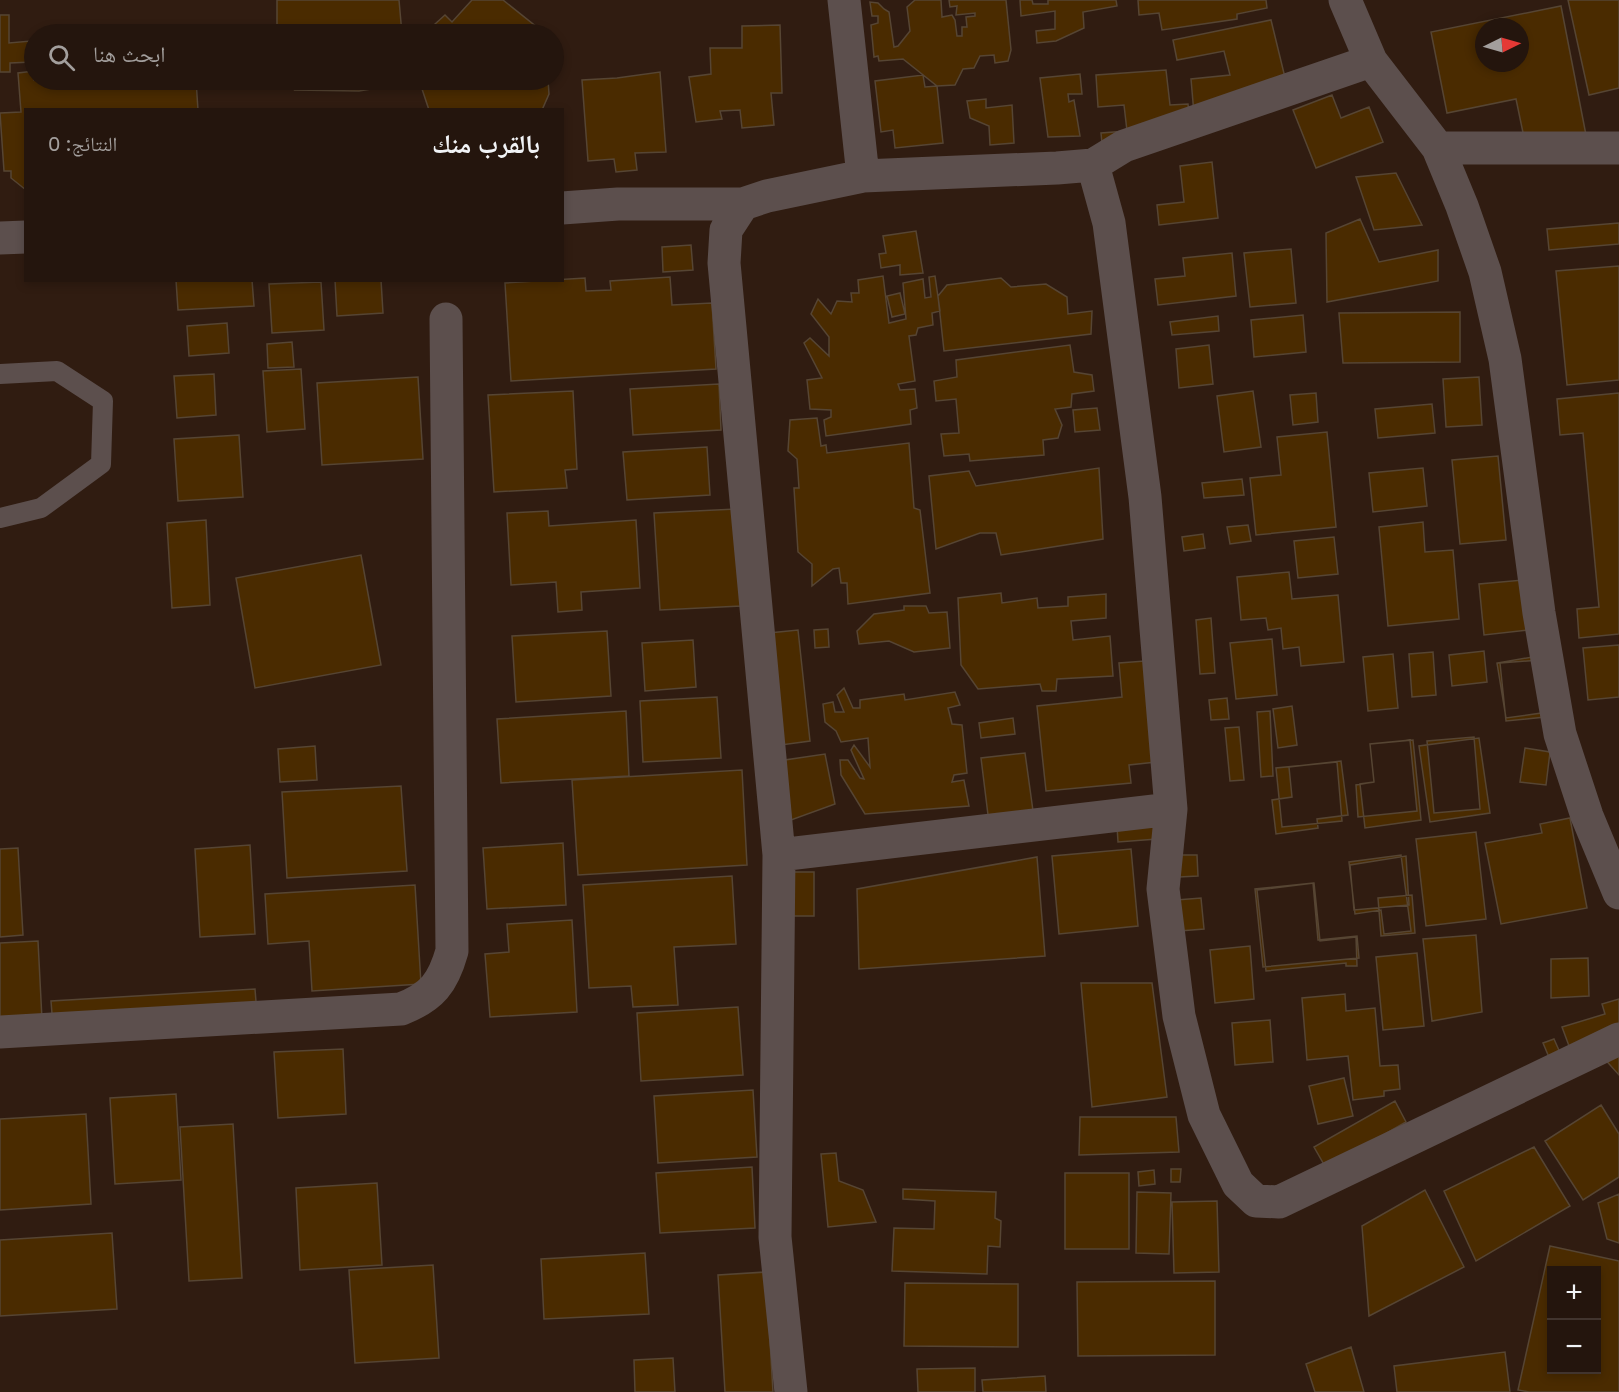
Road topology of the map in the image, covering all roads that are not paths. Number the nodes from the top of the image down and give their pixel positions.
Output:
1 (844, 0) edge
2 (1345, 0) edge
3 (1371, 61) junction
4 (1438, 147) junction
5 (1619, 148) edge
6 (1093, 165) junction
7 (863, 176) junction
8 (743, 204) junction
9 (564, 208) edge
10 (24, 237) edge
11 (0, 238) edge
12 (446, 319) dead end
13 (0, 374) edge
14 (0, 518) edge
15 (1171, 809) junction
16 (779, 855) junction
17 (1619, 893) edge
18 (0, 1032) edge
19 (1619, 1039) edge
20 (791, 1392) edge

1 - 7 street
2 - 3 street
3 - 4 street
3 - 6 street
4 - 5 street
4 - 17 street
6 - 7 street
6 - 15 street
7 - 8 street
8 - 9 street
8 - 16 street
10 - 11 street
12 - 18 street
13 - 14 lane
15 - 16 street
15 - 19 street
16 - 20 street

